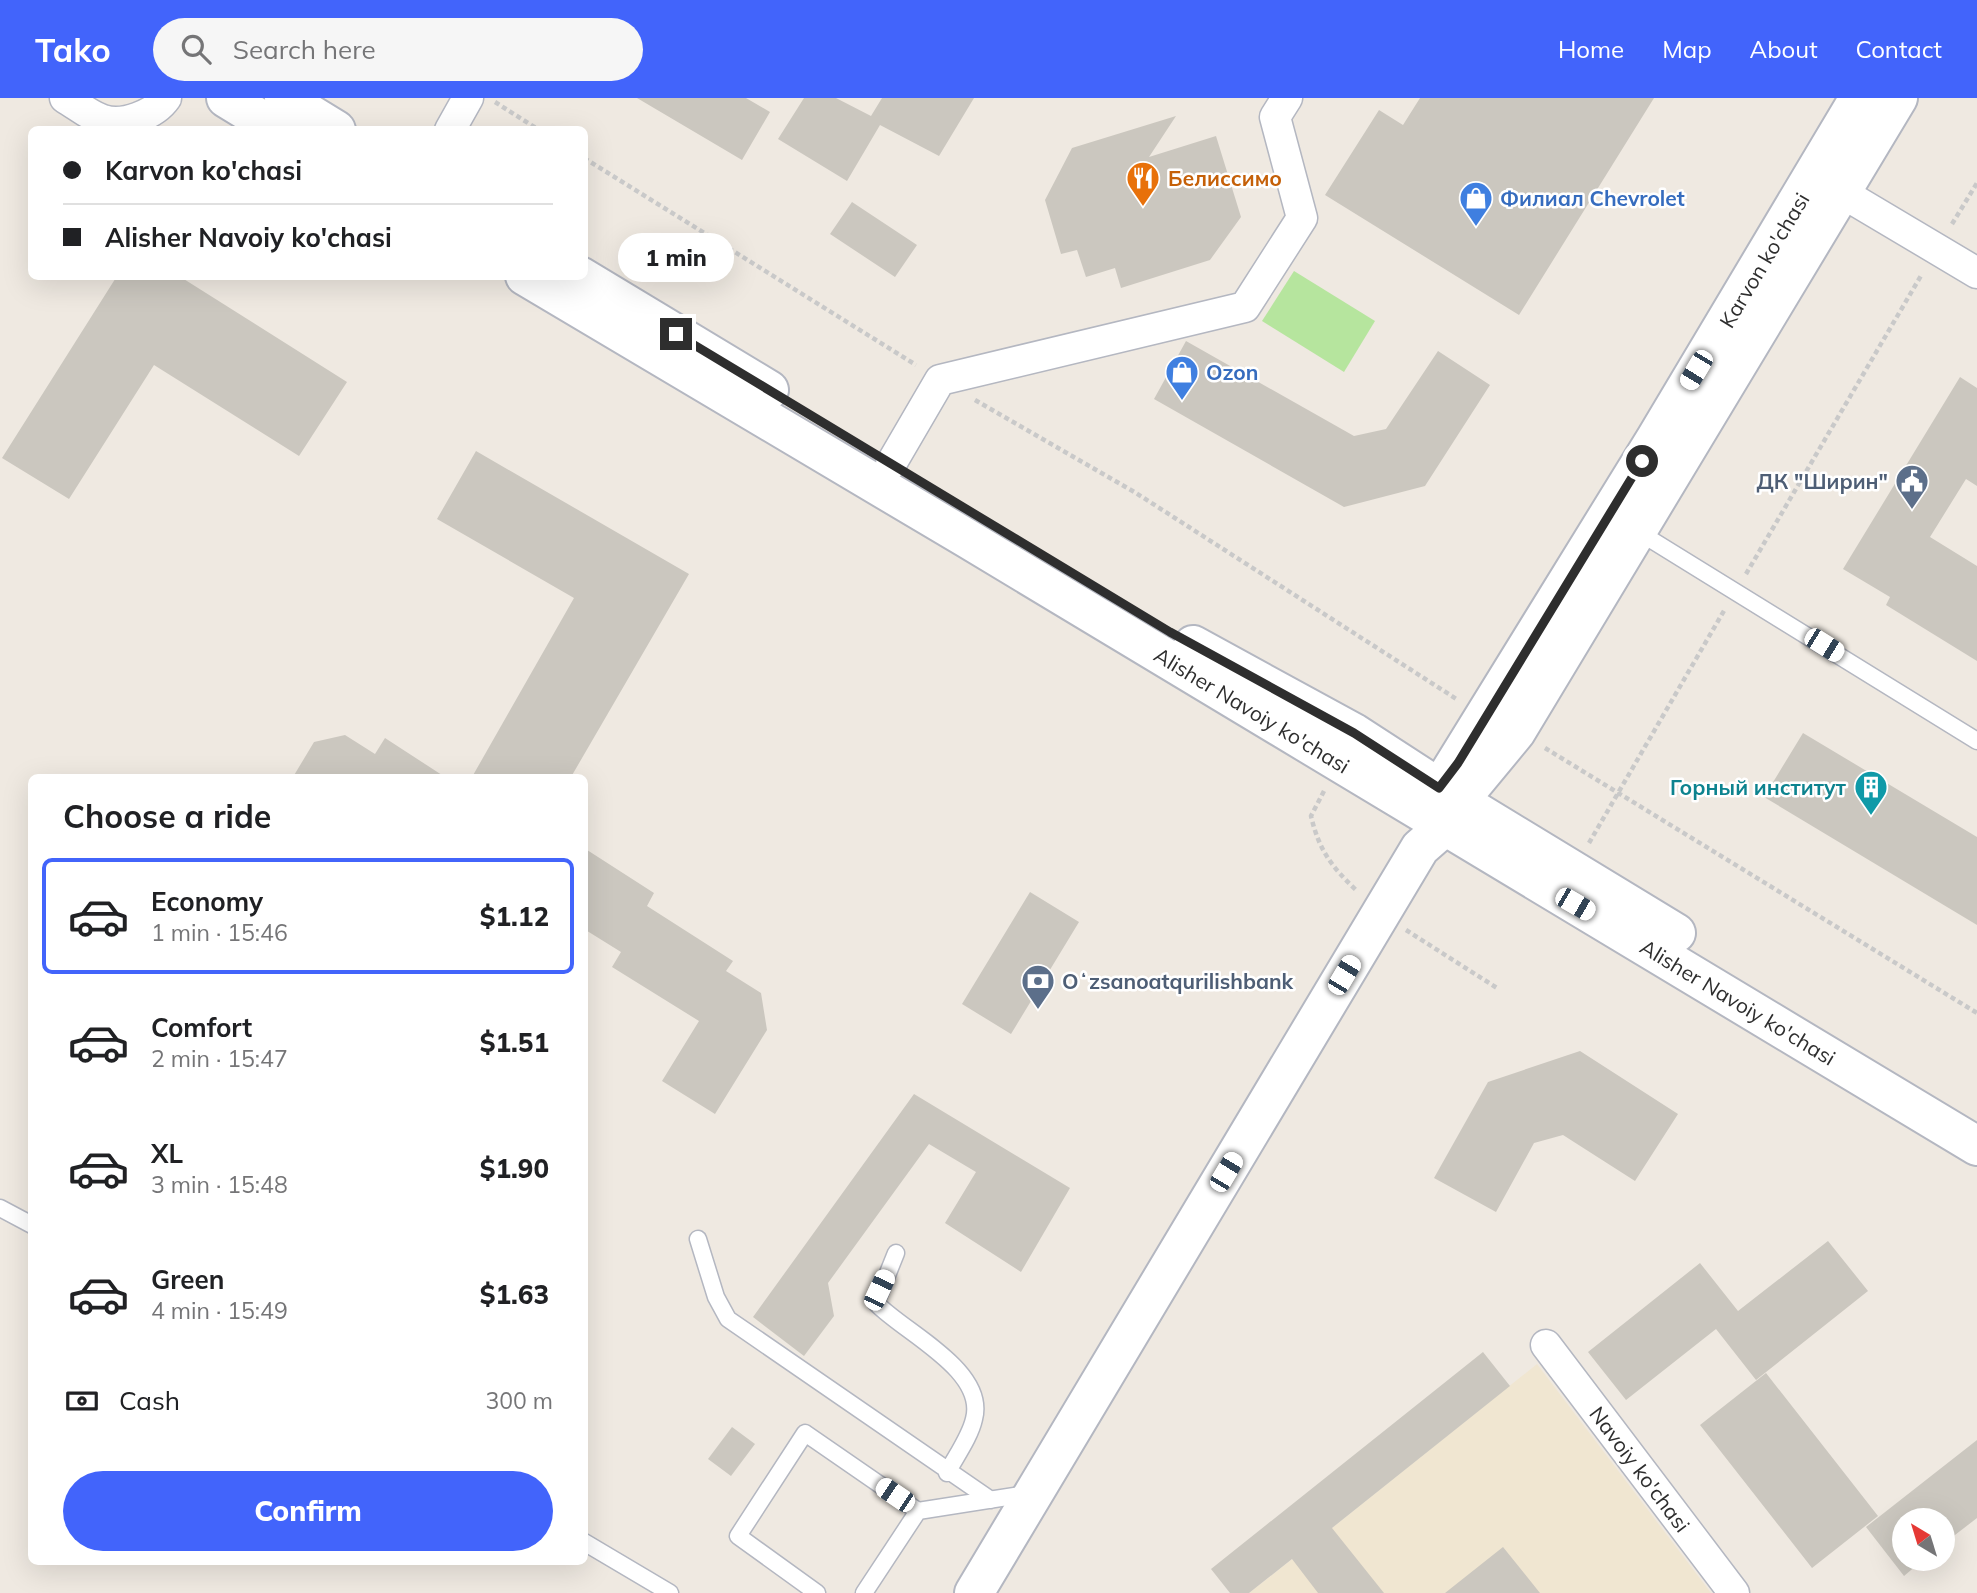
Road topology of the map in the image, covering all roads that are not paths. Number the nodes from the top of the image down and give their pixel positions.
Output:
1 (65, 98) edge
2 (166, 98) edge
3 (226, 98) edge
4 (284, 98) edge
5 (468, 98) edge
6 (1287, 98) edge
7 (1859, 98) edge
8 (1898, 98) edge
9 (272, 126) edge
10 (330, 126) edge
11 (452, 126) edge
12 (1828, 184) junction
13 (1977, 273) edge
14 (532, 280) edge
15 (587, 280) edge
16 (891, 464) junction
17 (1637, 531) junction
18 (1977, 741) edge
19 (1438, 816) junction
20 (1977, 1116) edge
21 (1977, 1146) edge
22 (0, 1208) edge
23 (28, 1223) edge
24 (698, 1239) dead end
25 (896, 1254) dead end
26 (1546, 1345) dead end
27 (947, 1472) junction
28 (1033, 1494) junction
29 (991, 1500) junction
30 (918, 1511) junction
31 (588, 1544) edge
32 (670, 1593) edge
33 (817, 1593) edge
34 (864, 1593) edge
35 (974, 1593) edge
36 (1734, 1593) edge

1 - 2 street
3 - 9 main road
4 - 10 main road
5 - 11 street
6 - 16 street
7 - 12 main road, Karvon ko'chasi
8 - 12 main road
12 - 13 street
12 - 17 main road
12 - 19 main road, Karvon ko'chasi
14 - 19 main road, Alisher Navoiy ko'chasi
15 - 16 main road, Alisher Navoiy ko'chasi
16 - 19 main road, Alisher Navoiy ko'chasi
17 - 18 lane
17 - 19 main road
19 - 20 main road, Alisher Navoiy ko'chasi
19 - 21 main road, Alisher Navoiy ko'chasi
19 - 28 main road
22 - 23 lane
24 - 27 lane
25 - 27 lane
26 - 36 street, Navoiy ko'chasi
27 - 29 lane
28 - 29 lane
28 - 35 main road
29 - 30 lane
30 - 33 lane
30 - 34 lane
31 - 32 lane

